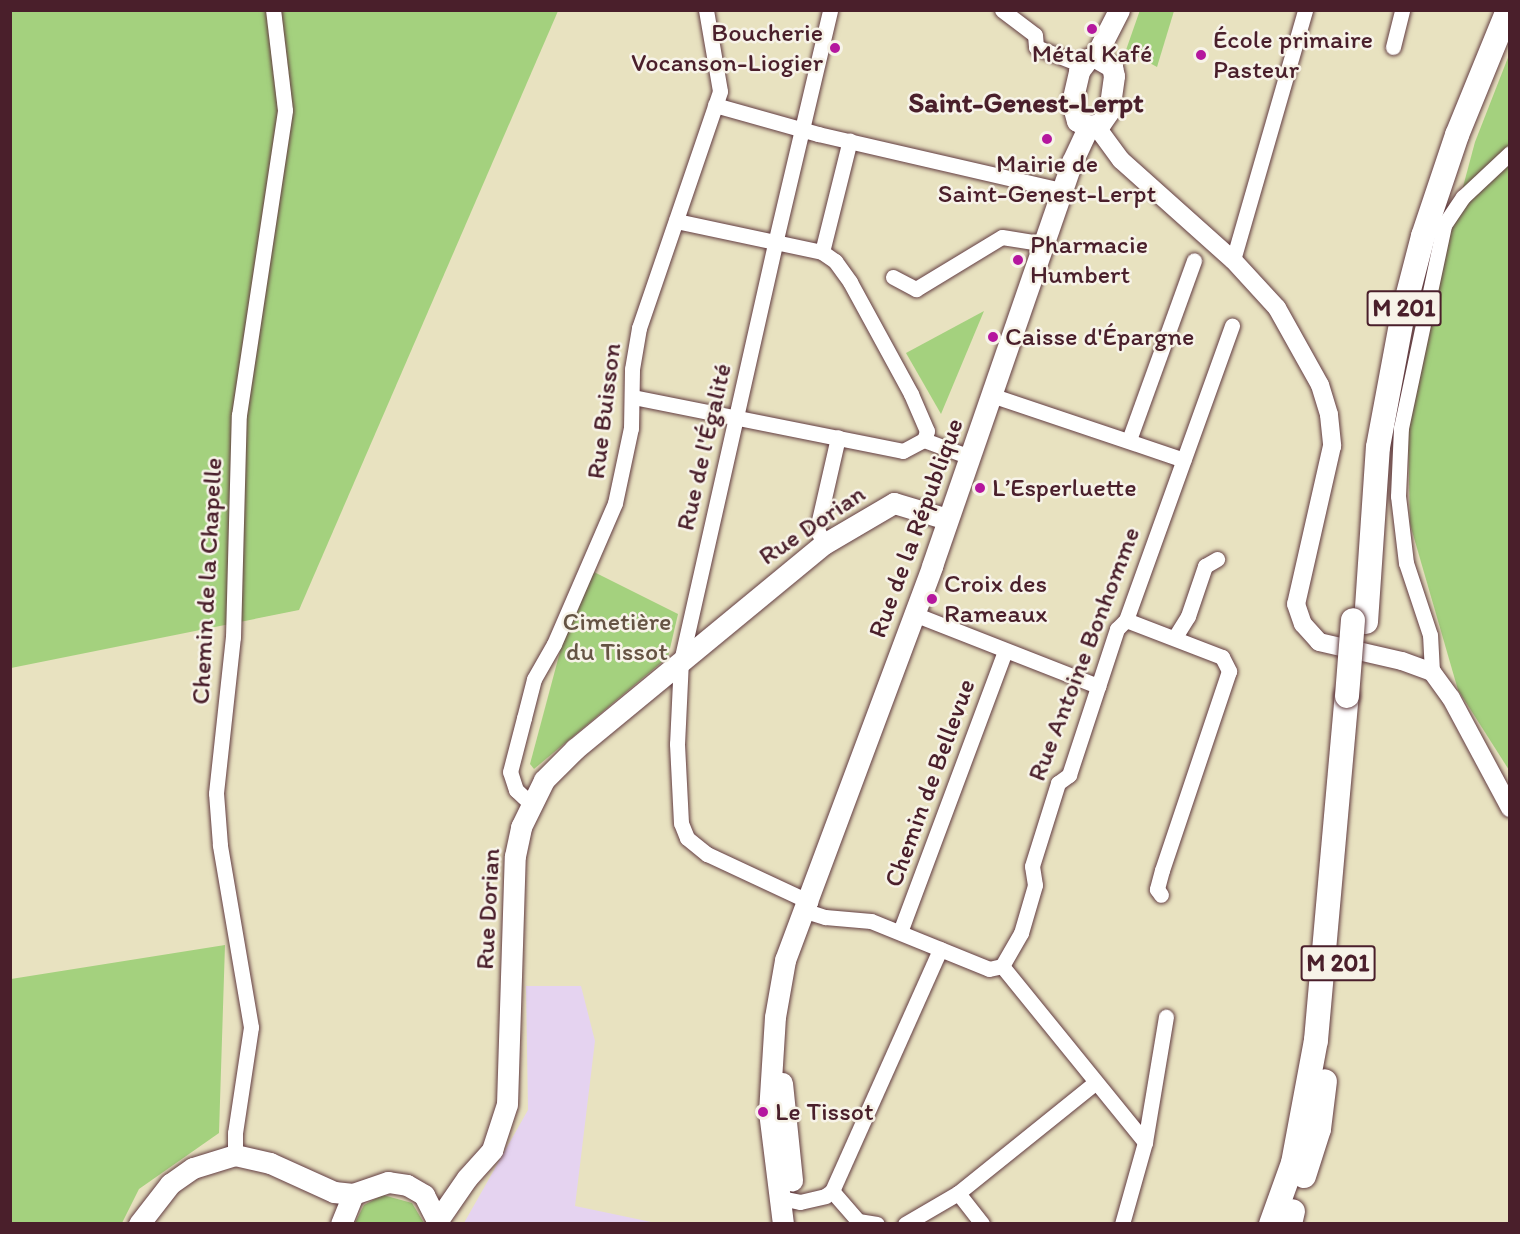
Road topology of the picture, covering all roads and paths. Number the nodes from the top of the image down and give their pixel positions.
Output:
1 (273, 10) edge
2 (706, 10) edge
3 (830, 10) edge
4 (1002, 10) edge
5 (1305, 10) edge
6 (1402, 10) edge
7 (1494, 10) edge
8 (1508, 10) edge
9 (1118, 14) edge
10 (1393, 47) dead end
11 (1097, 63) junction
12 (715, 105) junction
13 (1092, 123) junction
14 (803, 130) junction
15 (850, 140) junction
16 (1509, 153) edge
17 (1064, 191) junction
18 (676, 221) junction
19 (776, 240) junction
20 (1046, 244) junction
21 (822, 252) junction
22 (1194, 260) dead end
23 (1233, 260) junction
24 (893, 277) dead end
25 (1232, 326) dead end
26 (994, 396) junction
27 (633, 397) junction
28 (735, 419) junction
29 (926, 436) junction
30 (838, 437) junction
31 (1129, 440) junction
32 (970, 457) junction
33 (1184, 460) junction
34 (947, 519) junction
35 (824, 544) junction
36 (1217, 559) dead end
37 (915, 614) junction
38 (1126, 620) junction
39 (1359, 621) junction
40 (1175, 637) junction
41 (1005, 651) junction
42 (681, 660) junction
43 (1432, 672) junction
44 (1098, 686) junction
45 (1353, 696) junction
46 (530, 803) junction
47 (1509, 807) edge
48 (1161, 895) dead end
49 (808, 906) junction
50 (900, 932) junction
51 (940, 950) junction
52 (1002, 966) junction
53 (1166, 1017) dead end
54 (1095, 1083) junction
55 (1145, 1142) junction
56 (235, 1155) junction
57 (292, 1175) junction
58 (467, 1178) junction
59 (832, 1191) junction
60 (958, 1193) junction
61 (353, 1194) junction
62 (424, 1195) junction
63 (787, 1200) junction
64 (1290, 1219) edge
65 (439, 1222) edge
66 (341, 1223) edge
67 (139, 1224) edge
68 (783, 1224) edge
69 (790, 1224) edge
70 (877, 1224) edge
71 (905, 1224) edge
72 (982, 1224) edge
73 (1122, 1224) edge
74 (1271, 1224) edge

1 - 56 street, Chemin de la Chapelle
2 - 12 street, Rue Buisson
3 - 14 street, Rue de l'Égalité
4 - 11 street
5 - 23 street
6 - 10 street
7 - 39 highway, M 201
8 - 39 highway, M 201
9 - 11 main road
11 - 13 main road
11 - 13 main road
12 - 14 street
12 - 18 street, Rue Buisson
13 - 17 main road, Rue de la République
13 - 23 street
14 - 15 street
14 - 19 street, Rue de l'Égalité
15 - 17 street
15 - 21 street
16 - 43 street
17 - 20 main road, Rue de la République
18 - 19 street
18 - 27 street, Rue Buisson
19 - 21 street
19 - 28 street, Rue de l'Égalité
20 - 24 street
20 - 26 main road, Rue de la République
21 - 29 street
22 - 31 street
23 - 43 street
25 - 33 street, Rue Antoine Bonhomme
26 - 31 street
26 - 32 main road, Rue de la République
27 - 28 street
27 - 46 street, Rue Buisson
28 - 30 street
28 - 42 street, Rue de l'Égalité
29 - 30 street
29 - 32 street
30 - 35 street
31 - 33 street
32 - 34 main road, Rue de la République
33 - 38 street, Rue Antoine Bonhomme
34 - 35 main road, Rue Dorian
34 - 37 main road, Rue de la République
35 - 42 main road, Rue Dorian
36 - 40 street
37 - 41 street
37 - 49 main road, Rue de la République
38 - 40 street
38 - 44 street, Rue Antoine Bonhomme
39 - 45 highway, M 201, bridge
40 - 48 street
41 - 44 street
41 - 50 street, Chemin de Bellevue
42 - 46 main road, Rue Dorian
42 - 49 street, Rue de l'Égalité
43 - 47 street
44 - 52 street, Rue Antoine Bonhomme
45 - 64 highway, M 201
45 - 74 highway, M 201
46 - 58 main road, Rue Dorian
49 - 50 street, Rue de l'Égalité
49 - 63 main road, Rue de la République
50 - 51 street, Rue de l'Égalité
51 - 52 street, Rue de l'Égalité
51 - 59 street
52 - 54 street
53 - 55 street
54 - 55 street
54 - 60 street
55 - 73 street
56 - 57 main road
56 - 67 main road
57 - 61 main road
57 - 66 main road
58 - 62 main road, Rue Dorian
58 - 65 main road, Rue Dorian
59 - 63 street
59 - 70 street
60 - 71 street
60 - 72 street
61 - 62 main road
61 - 66 main road
62 - 65 main road
63 - 68 main road
63 - 69 main road

